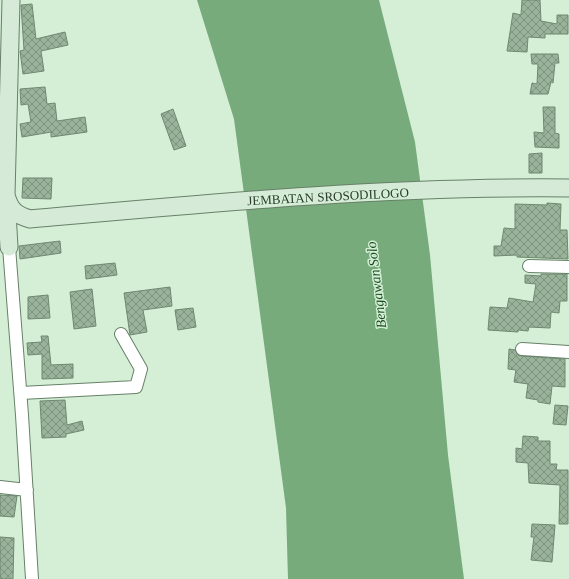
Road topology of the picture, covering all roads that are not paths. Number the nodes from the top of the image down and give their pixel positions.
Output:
1 (11, 0) edge
2 (5, 82) edge
3 (569, 188) edge
4 (6, 195) junction
5 (30, 219) junction
6 (9, 248) junction
7 (529, 266) dead end
8 (569, 267) edge
9 (122, 334) dead end
10 (522, 349) dead end
11 (569, 352) edge
12 (20, 393) junction
13 (0, 487) edge
14 (27, 490) junction
15 (32, 579) edge

1 - 2 street
2 - 4 street
3 - 5 street, JEMBATAN SROSODILOGO
4 - 5 street
4 - 6 street
5 - 6 street
6 - 12 street
7 - 8 street
9 - 12 street
10 - 11 street
12 - 14 street
13 - 14 street
14 - 15 street

